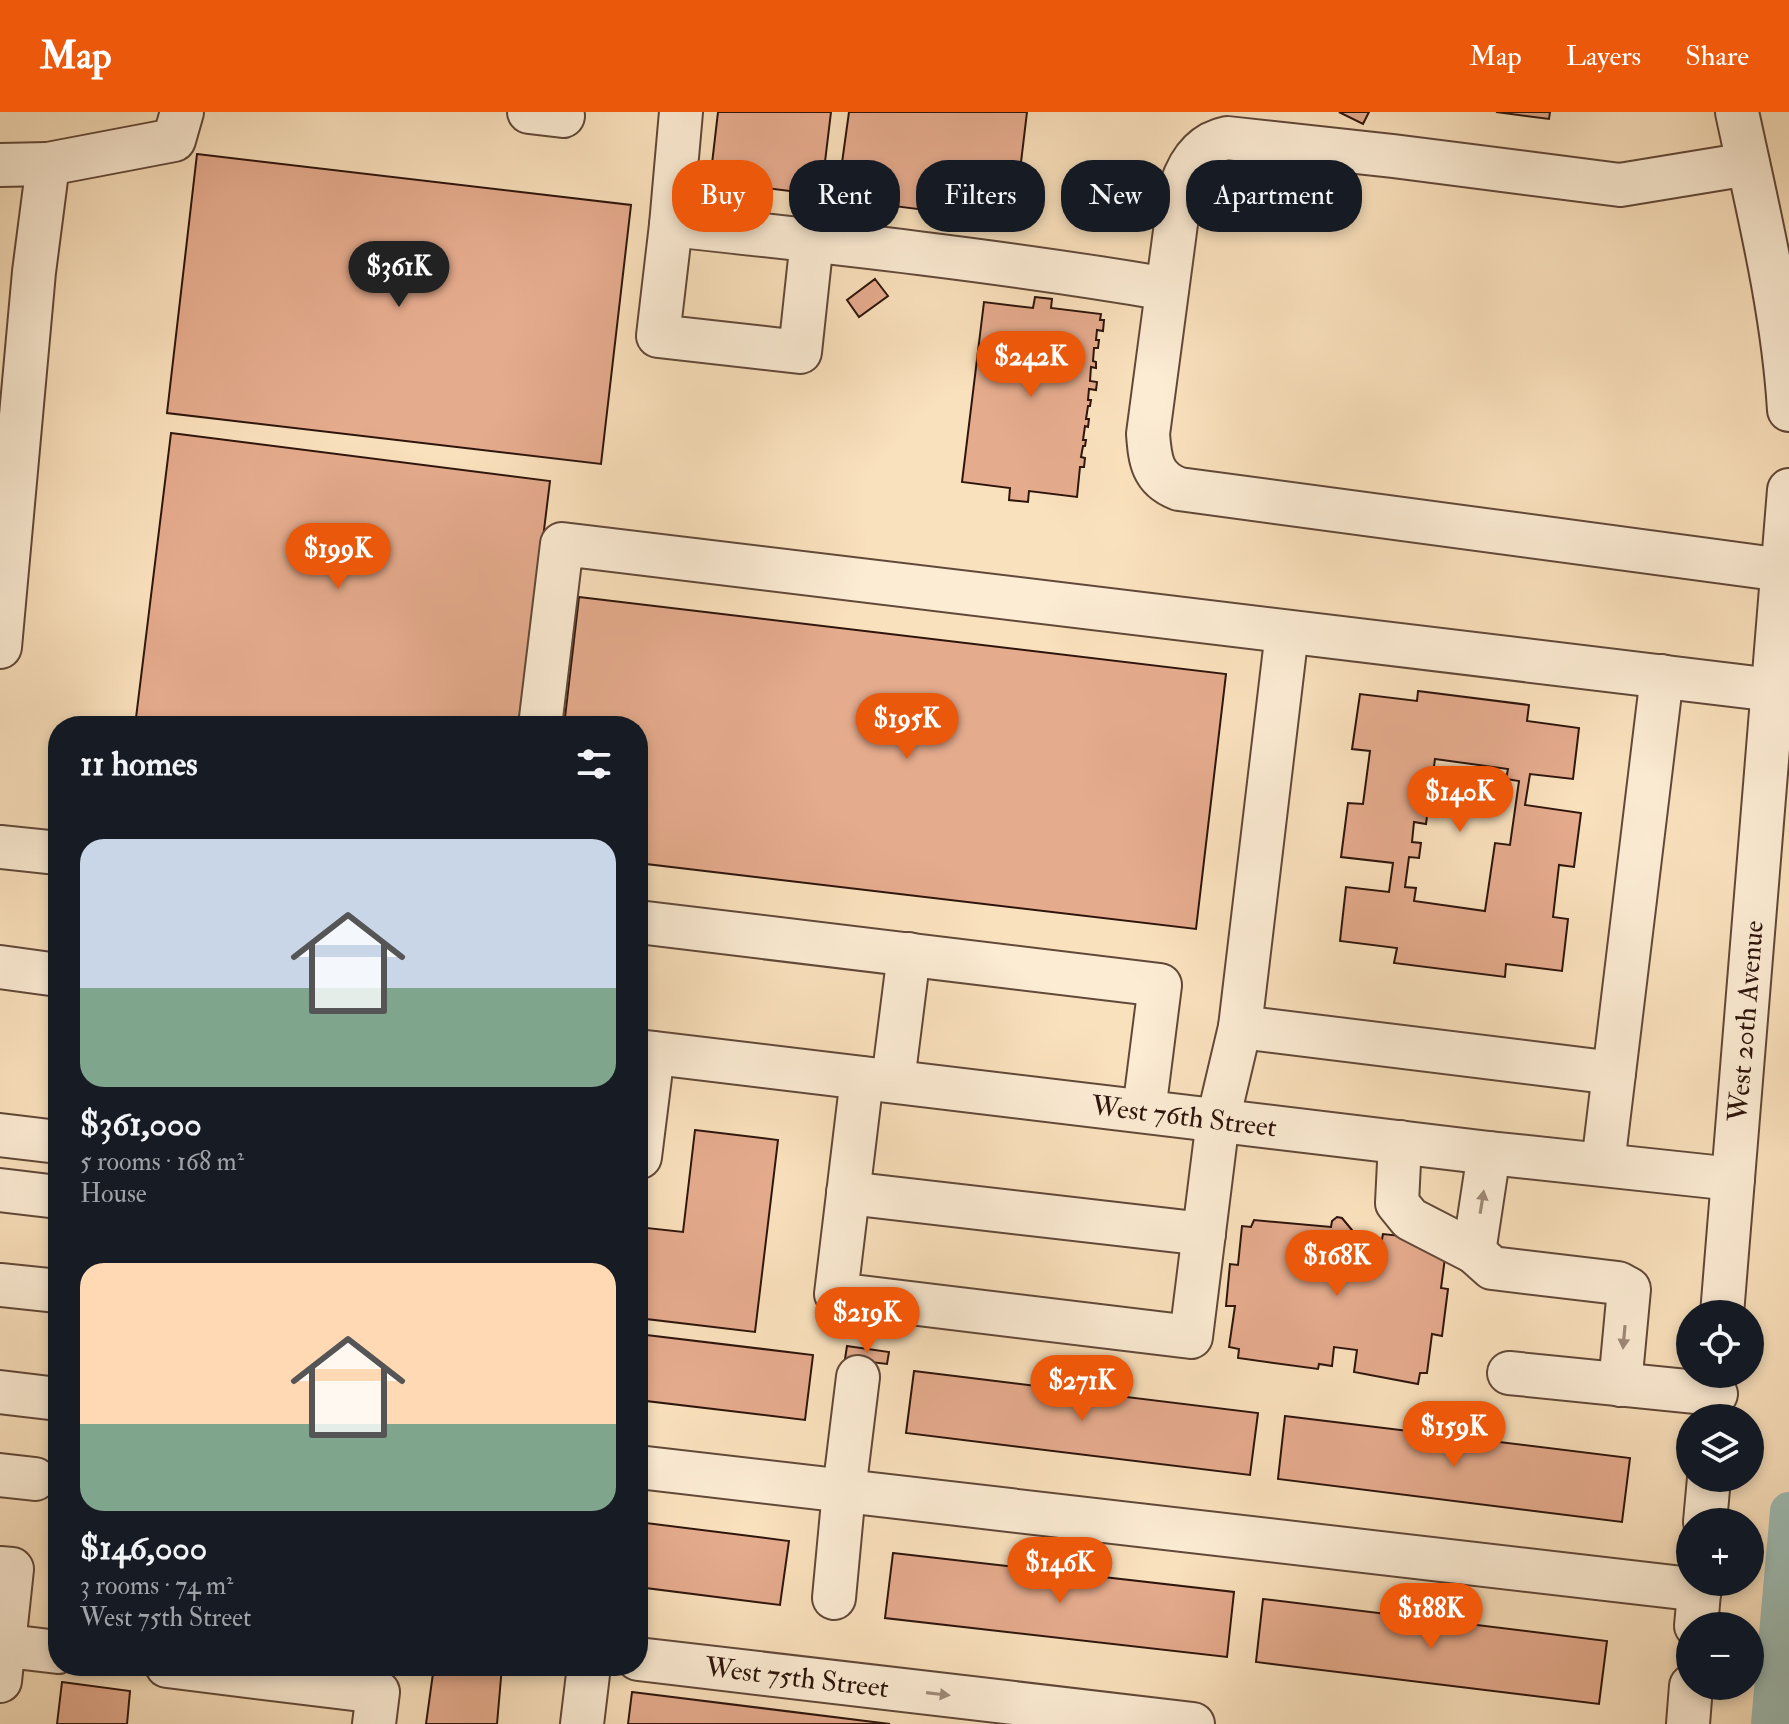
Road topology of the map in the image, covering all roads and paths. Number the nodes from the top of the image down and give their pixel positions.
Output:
1 (182, 112) edge
2 (681, 112) edge
3 (1737, 112) edge
4 (48, 164) junction
5 (1748, 164) junction
6 (0, 165) edge
7 (671, 225) junction
8 (812, 240) junction
9 (17, 271) edge
10 (1167, 289) junction
11 (14, 332) edge
12 (1789, 410) edge
13 (1789, 490) edge
14 (1783, 570) junction
15 (1287, 632) junction
16 (0, 647) edge
17 (1662, 676) junction
18 (1773, 690) junction
19 (541, 716) edge
20 (0, 847) edge
21 (48, 852) edge
22 (648, 923) edge
23 (909, 954) junction
24 (0, 967) edge
25 (48, 974) edge
26 (1240, 1027) junction
27 (648, 1052) edge
28 (1614, 1073) junction
29 (878, 1079) junction
30 (1144, 1111) junction
31 (1218, 1120) junction
32 (0, 1135) edge
33 (48, 1141) edge
34 (1400, 1142) junction
35 (1489, 1153) junction
36 (1603, 1164) junction
37 (1733, 1179) junction
38 (0, 1190) edge
39 (848, 1193) junction
40 (48, 1196) edge
41 (1204, 1234) junction
42 (1474, 1252) junction
43 (0, 1285) edge
44 (48, 1290) edge
45 (1723, 1300) edge
46 (1509, 1373) dead end
47 (858, 1377) dead end
48 (1620, 1385) junction
49 (0, 1392) edge
50 (1715, 1395) edge
51 (48, 1398) edge
52 (648, 1468) edge
53 (844, 1491) junction
54 (0, 1568) edge
55 (834, 1598) dead end
56 (1699, 1599) edge
57 (48, 1653) edge
58 (1, 1657) edge
59 (648, 1660) edge
60 (248, 1676) edge
61 (588, 1676) edge
62 (1690, 1700) edge
63 (374, 1724) edge
64 (582, 1724) edge
65 (1193, 1724) edge
66 (1688, 1724) edge

1 - 4 street
2 - 7 street
3 - 5 street
4 - 6 street
4 - 9 street
5 - 10 street
5 - 12 street
7 - 8 street
7 - 8 street
8 - 10 street
9 - 11 street
10 - 14 street
11 - 16 street
13 - 14 street, West 20th Avenue
14 - 18 street, West 20th Avenue
15 - 17 street
15 - 19 street
15 - 26 street
17 - 18 street
17 - 28 street
18 - 37 street, West 20th Avenue
20 - 21 street
22 - 23 street
23 - 29 street
23 - 30 street
24 - 25 street
26 - 28 street
26 - 31 street
27 - 29 street, West 76th Street
28 - 36 street
29 - 30 street, West 76th Street
29 - 39 street
30 - 31 street, West 76th Street
31 - 34 street, West 76th Street
31 - 41 street
32 - 33 street
34 - 35 street, West 76th Street
34 - 42 street
35 - 36 street, West 76th Street
42 -> 35 street
36 - 37 street, West 76th Street
37 - 45 street, West 20th Avenue
38 - 40 street
39 - 41 street
39 - 41 street
42 -> 48 street
43 - 44 street
46 - 48 street
47 - 53 street
48 - 50 street
49 - 51 street
52 - 53 street
53 - 55 street
53 - 56 street
54 - 58 street
57 - 58 street
59 -> 65 street, West 75th Street
60 - 63 street
61 - 64 street
62 - 66 street

